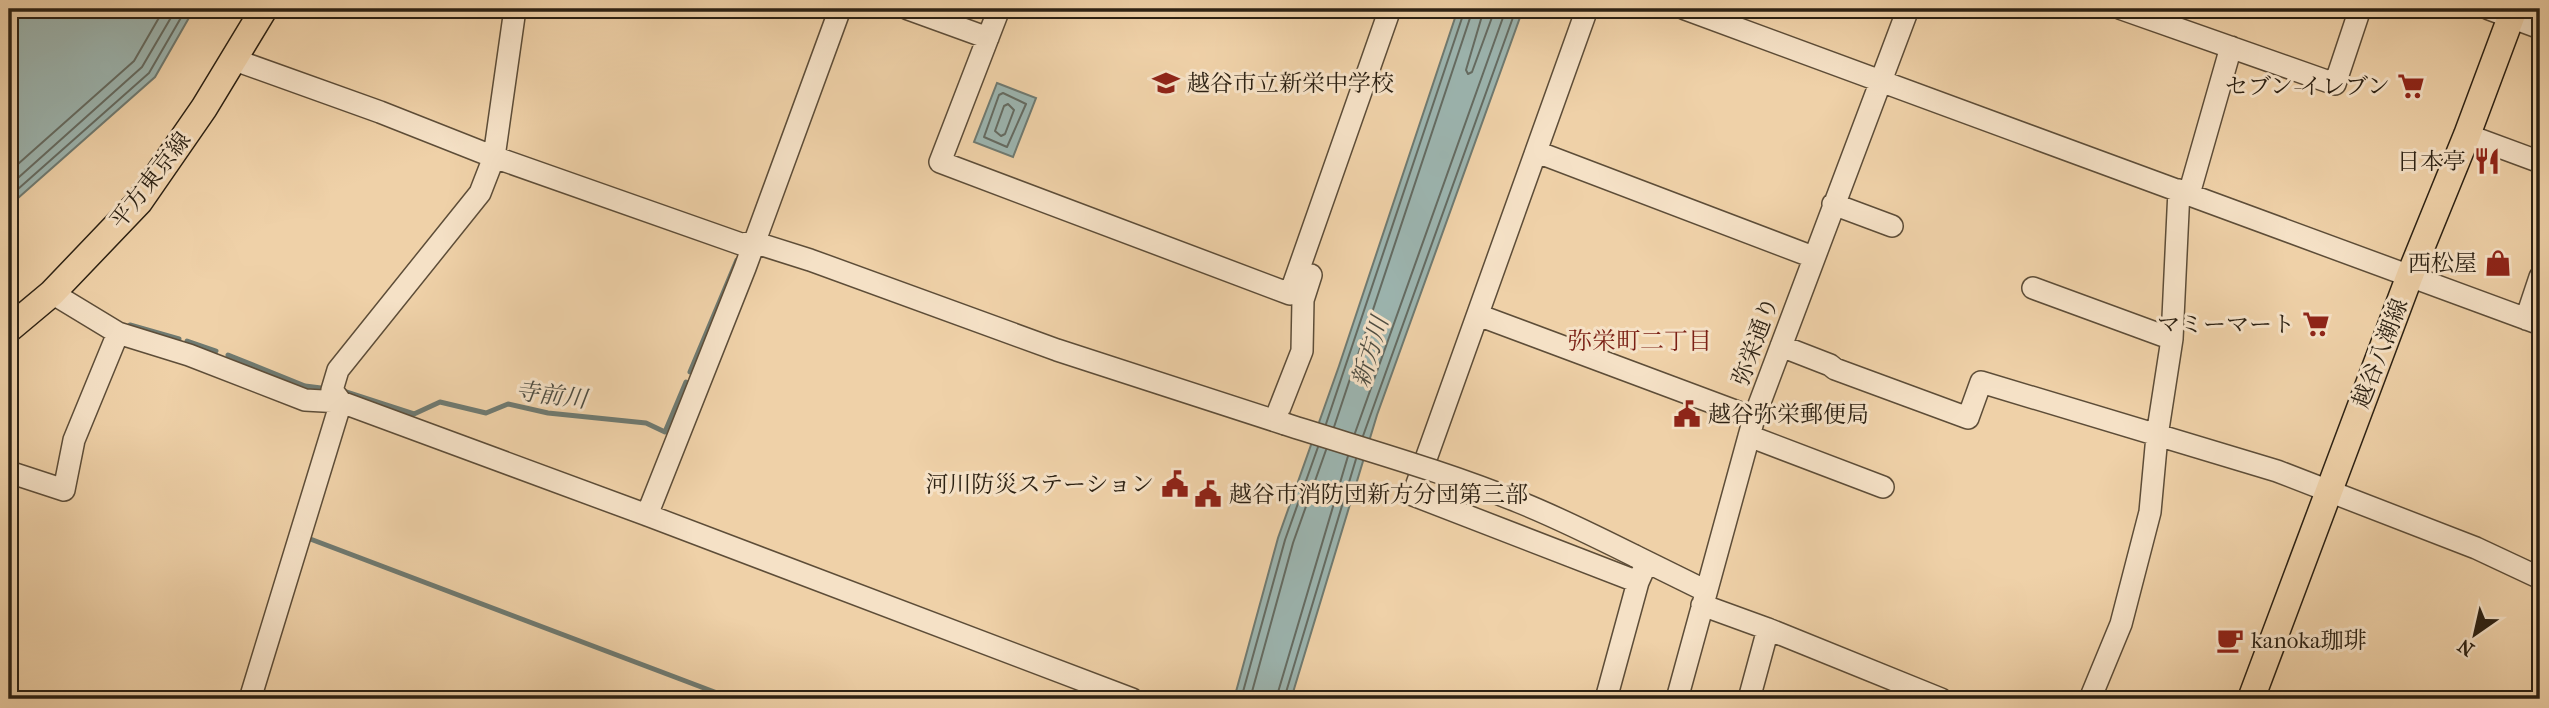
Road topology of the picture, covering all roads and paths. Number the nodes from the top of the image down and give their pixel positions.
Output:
1 (264, 9) edge
2 (515, 9) edge
3 (840, 9) edge
4 (908, 9) edge
5 (999, 9) edge
6 (1390, 9) edge
7 (1587, 9) edge
8 (1685, 9) edge
9 (1908, 9) edge
10 (2122, 9) edge
11 (2360, 9) edge
12 (2506, 12) edge
13 (2540, 28) edge
14 (988, 38) junction
15 (2231, 47) junction
16 (235, 60) junction
17 (1880, 80) junction
18 (2466, 135) junction
19 (1537, 152) junction
20 (494, 157) junction
21 (2540, 162) edge
22 (2184, 192) junction
23 (1321, 203) junction
24 (1833, 204) junction
25 (1892, 226) dead end
26 (753, 242) junction
27 (1813, 257) junction
28 (2410, 275) junction
29 (2540, 277) edge
30 (2033, 288) dead end
31 (52, 293) junction
32 (1478, 315) junction
33 (2533, 321) edge
34 (9, 329) edge
35 (118, 333) junction
36 (2172, 339) junction
37 (1781, 346) junction
38 (341, 402) junction
39 (1280, 422) junction
40 (1751, 427) junction
41 (2157, 436) junction
42 (9, 472) edge
43 (1883, 488) dead end
44 (2328, 492) junction
45 (647, 515) junction
46 (1640, 567) junction
47 (2540, 578) edge
48 (1704, 598) junction
49 (1768, 629) junction
50 (250, 699) edge
51 (1132, 699) edge
52 (1606, 699) edge
53 (1677, 699) edge
54 (1749, 699) edge
55 (1941, 699) edge
56 (2090, 699) edge
57 (2251, 699) edge

1 - 16 main road, 平方東京線
2 - 20 street
3 - 26 street
4 - 14 street
5 - 14 street
6 - 23 street
7 - 19 street
8 - 17 street
9 - 17 street, 弥栄通り
10 - 15 street
11 - 15 street
12 - 13 street
12 - 18 main road, 越谷八潮線
14 - 23 street
15 - 22 street
16 - 20 street
16 - 31 main road, 平方東京線
17 - 22 street
17 - 24 street, 弥栄通り
18 - 21 street
18 - 28 main road, 越谷八潮線
19 - 27 street
19 - 32 street
20 - 26 street
20 - 38 street
22 - 28 street
22 - 36 street
23 - 39 street
24 - 25 street
24 - 27 street, 弥栄通り
26 - 39 street
26 - 45 street
27 - 37 street, 弥栄通り
28 - 33 street
28 - 44 main road, 越谷八潮線
29 - 33 street
30 - 36 street
31 - 34 main road, 平方東京線
31 - 35 street
32 - 40 street
32 - 46 street
35 - 38 street
35 - 42 street
36 - 41 street
37 - 40 street, 弥栄通り
37 - 41 street
38 - 45 street
38 - 50 street
39 - 46 street, bridge
40 - 43 street
40 - 48 street, 弥栄通り
41 - 44 street
41 - 56 street
44 - 47 street
44 - 57 main road, 越谷八潮線
45 - 51 street
46 - 48 street
46 - 52 street
48 - 49 street
48 - 53 street, 弥栄通り
49 - 54 street
49 - 55 street

